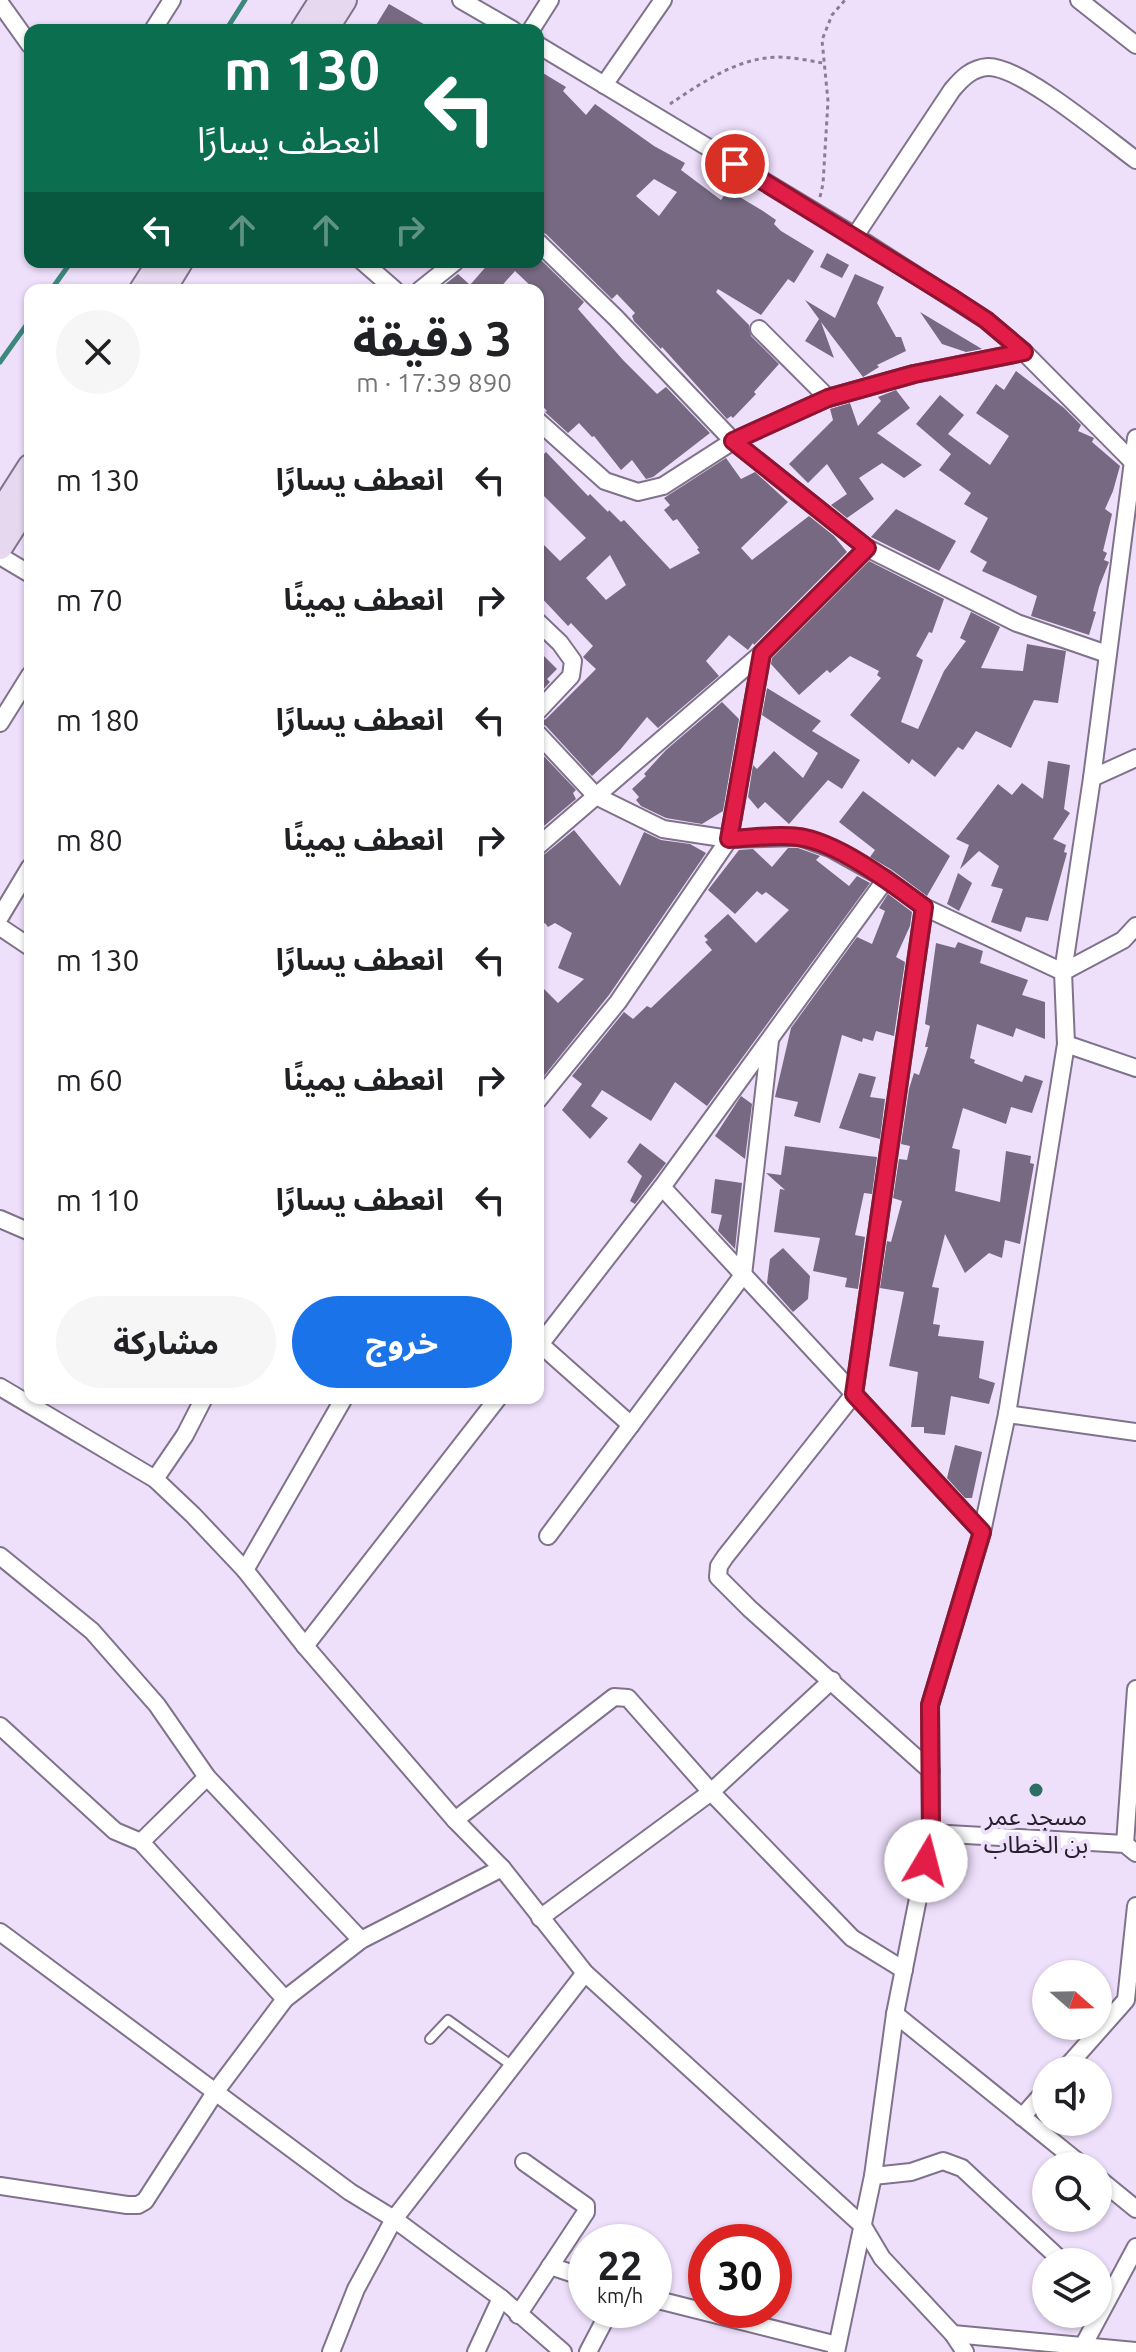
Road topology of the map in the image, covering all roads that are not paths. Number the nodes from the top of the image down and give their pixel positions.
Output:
1 (172, 0) edge
2 (322, 0) edge
3 (344, 0) edge
4 (461, 0) edge
5 (550, 0) edge
6 (663, 0) edge
7 (1079, 0) edge
8 (0, 3) edge
9 (157, 24) edge
10 (307, 24) edge
11 (329, 24) edge
12 (503, 24) edge
13 (535, 24) edge
14 (24, 37) edge
15 (1136, 45) edge
16 (544, 49) edge
17 (604, 85) junction
18 (1136, 160) edge
19 (855, 236) junction
20 (544, 248) edge
21 (370, 268) edge
22 (448, 268) edge
23 (388, 284) edge
24 (428, 284) edge
25 (759, 329) dead end
26 (1024, 352) junction
27 (828, 398) junction
28 (544, 426) edge
29 (1136, 438) edge
30 (733, 441) junction
31 (1134, 463) edge
32 (24, 476) edge
33 (24, 509) edge
34 (0, 514) edge
35 (0, 547) edge
36 (867, 548) junction
37 (0, 556) edge
38 (24, 570) edge
39 (544, 629) edge
40 (762, 653) junction
41 (1107, 654) junction
42 (24, 694) edge
43 (544, 705) edge
44 (0, 723) edge
45 (544, 740) edge
46 (1136, 758) edge
47 (1092, 778) junction
48 (596, 796) junction
49 (729, 839) junction
50 (544, 841) edge
51 (24, 877) edge
52 (886, 879) junction
53 (924, 907) junction
54 (0, 917) edge
55 (1136, 926) edge
56 (0, 927) edge
57 (24, 943) edge
58 (1063, 972) junction
59 (771, 1038) junction
60 (1066, 1044) junction
61 (1136, 1068) edge
62 (544, 1093) edge
63 (662, 1187) junction
64 (0, 1219) edge
65 (24, 1229) edge
66 (743, 1275) junction
67 (544, 1339) edge
68 (544, 1349) edge
69 (0, 1387) edge
70 (854, 1394) junction
71 (24, 1401) edge
72 (29, 1404) edge
73 (201, 1404) edge
74 (341, 1404) edge
75 (493, 1404) edge
76 (1007, 1414) junction
77 (631, 1425) junction
78 (1136, 1432) edge
79 (155, 1479) junction
80 (982, 1532) junction
81 (548, 1536) dead end
82 (0, 1556) edge
83 (245, 1570) junction
84 (305, 1646) junction
85 (832, 1680) junction
86 (1136, 1689) edge
87 (0, 1726) edge
88 (931, 1771) junction
89 (207, 1777) junction
90 (711, 1792) junction
91 (455, 1820) junction
92 (931, 1833) junction
93 (141, 1842) junction
94 (1131, 1849) edge
95 (502, 1868) junction
96 (1136, 1906) edge
97 (540, 1918) junction
98 (0, 1932) edge
99 (361, 1940) junction
100 (904, 1970) junction
101 (585, 1973) junction
102 (285, 1999) junction
103 (895, 2014) junction
104 (430, 2039) dead end
105 (1076, 2056) edge
106 (511, 2065) junction
107 (216, 2091) junction
108 (1032, 2106) edge
109 (1022, 2117) junction
110 (1066, 2152) edge
111 (524, 2162) dead end
112 (873, 2176) junction
113 (0, 2186) edge
114 (1112, 2189) edge
115 (1136, 2209) edge
116 (394, 2219) junction
117 (863, 2226) junction
118 (1136, 2247) edge
119 (1048, 2248) edge
120 (550, 2266) junction
121 (568, 2272) edge
122 (1112, 2283) edge
123 (501, 2298) junction
124 (672, 2304) edge
125 (518, 2315) junction
126 (601, 2328) edge
127 (1090, 2328) edge
128 (953, 2334) junction
129 (1083, 2346) junction
130 (836, 2349) edge
131 (1136, 2351) edge
132 (331, 2352) edge
133 (476, 2352) edge
134 (563, 2352) edge
135 (588, 2352) edge
136 (965, 2352) edge

1 - 9 street
2 - 10 street
3 - 11 street
4 - 12 street
5 - 13 street
6 - 17 street
7 - 15 street
8 - 14 street
16 - 17 street
17 - 19 street
18 - 19 street
19 - 26 street
20 - 30 street
21 - 23 street
22 - 24 street
25 - 27 street
26 - 27 street
26 - 31 street
27 - 30 street
28 - 30 street
29 - 31 street
30 - 36 street
31 - 41 street
32 - 34 street
33 - 35 street
36 - 40 street
36 - 41 street
37 - 38 street
39 - 43 street
40 - 48 street
40 - 49 street
41 - 47 street
42 - 44 street
45 - 48 street
46 - 47 street
47 - 58 street
48 - 49 street
48 - 50 street
49 - 52 street
49 - 62 street
51 - 54 street
52 - 53 street
52 - 59 street
53 - 58 street
53 - 70 street
55 - 58 street
56 - 57 street
58 - 60 street
59 - 63 street
59 - 66 street
60 - 61 street
60 - 76 street
63 - 66 street
63 - 67 street
64 - 65 street
66 - 70 street
66 - 77 street
68 - 77 street
69 - 71 street
70 - 80 street
70 - 85 street
72 - 79 street
73 - 79 street
74 - 83 street
75 - 84 street
76 - 78 street
76 - 80 street
77 - 81 street
79 - 83 street
80 - 88 street
82 - 89 street
83 - 84 street
84 - 91 street
85 - 88 street
85 - 90 street
86 - 94 street
87 - 93 street
88 - 92 street
89 - 93 street
89 - 99 street
90 - 91 street
90 - 97 street
90 - 100 street
91 - 95 street
92 - 94 street
92 - 100 street
93 - 102 street
95 - 97 street
95 - 99 street
96 - 105 street
97 - 101 street
98 - 107 street
99 - 102 street
100 - 103 street
101 - 106 street
101 - 117 street
102 - 107 street
103 - 109 street
103 - 112 street
104 - 106 lane
106 - 116 street
107 - 113 street
107 - 116 street
108 - 109 street
109 - 110 street
111 - 120 street
112 - 117 street
112 - 119 street
114 - 115 street
116 - 123 street
116 - 132 street
117 - 128 street
117 - 130 street
118 - 122 street
120 - 121 street
120 - 125 street
123 - 125 street
123 - 133 street
124 - 130 street
125 - 134 street
126 - 135 street
127 - 129 street
128 - 129 street
128 - 136 street
129 - 131 street

